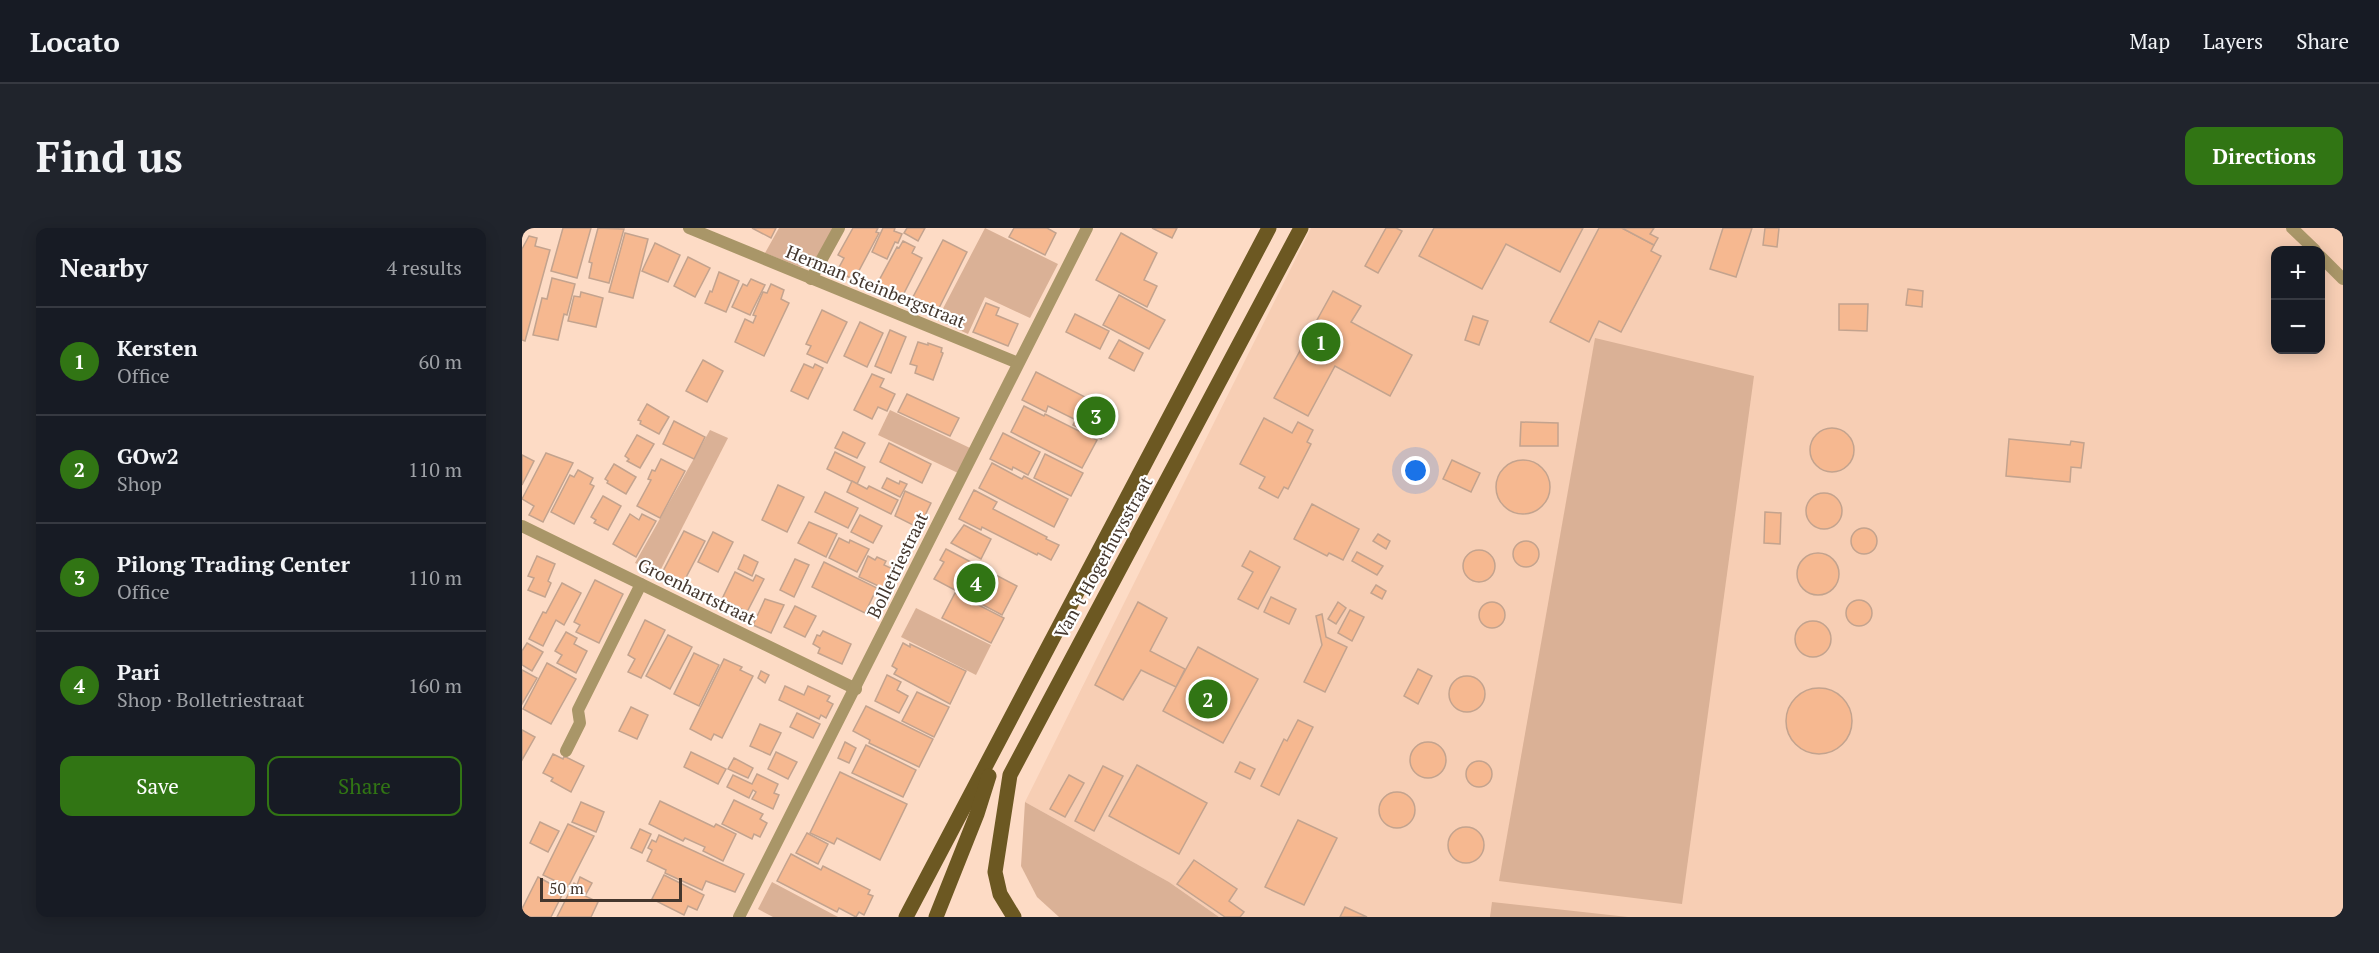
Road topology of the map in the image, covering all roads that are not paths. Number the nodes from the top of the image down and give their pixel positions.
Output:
1 (689, 228) edge
2 (839, 228) edge
3 (1087, 228) edge
4 (1269, 228) edge
5 (1301, 228) edge
6 (2292, 228) edge
7 (2310, 246) edge
8 (2325, 261) edge
9 (811, 279) junction
10 (2343, 279) edge
11 (1018, 363) junction
12 (522, 526) edge
13 (641, 584) junction
14 (855, 689) junction
15 (1000, 740) junction
16 (566, 751) dead end
17 (739, 917) edge
18 (906, 917) edge
19 (936, 917) edge
20 (1014, 917) edge

1 - 9 street, Herman Steinbergstraat
2 - 9 street
3 - 11 street, Bolletriestraat
4 - 15 main road, Van 't Hogerhuysstraat
5 - 20 main road, Van 't Hogerhuysstraat
6 - 7 street
8 - 10 street
9 - 11 street, Herman Steinbergstraat
11 - 14 street, Bolletriestraat
12 - 13 street, Groenhartstraat
13 - 14 street, Groenhartstraat
13 - 16 street
14 - 17 street, Bolletriestraat
15 - 18 main road, Van 't Hogerhuysstraat
15 - 19 main road, Van 't Hogerhuysstraat

